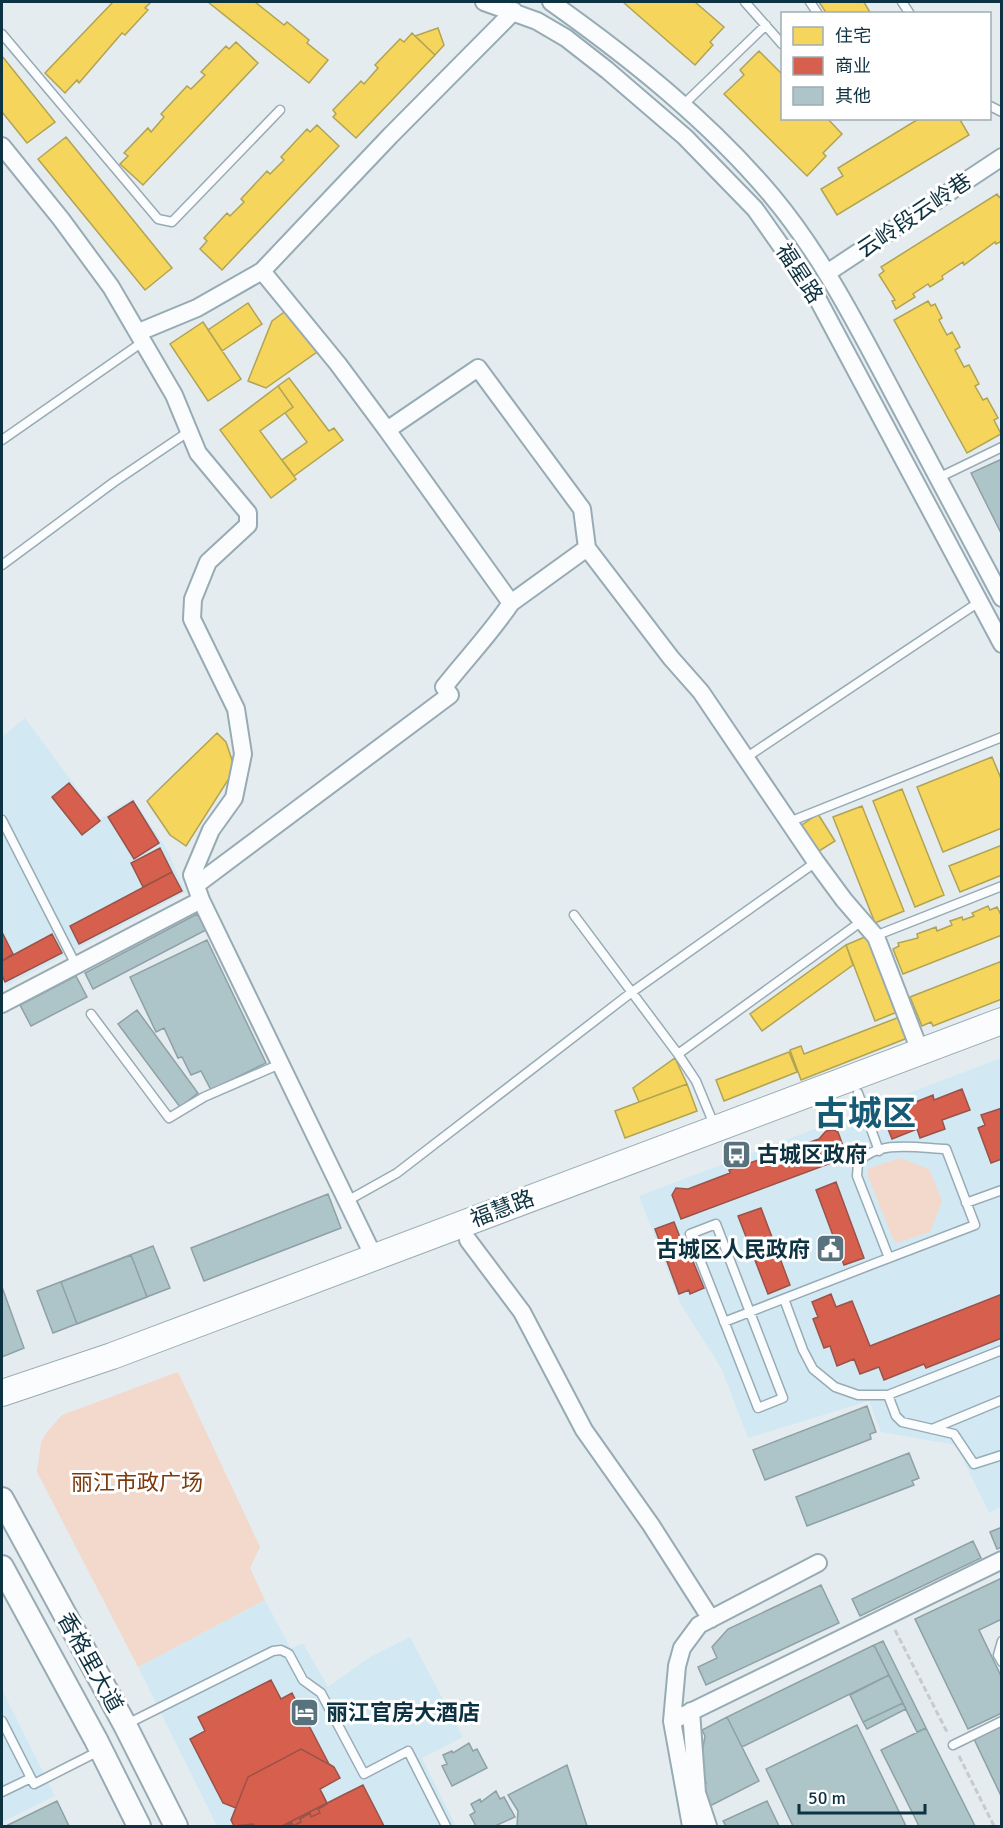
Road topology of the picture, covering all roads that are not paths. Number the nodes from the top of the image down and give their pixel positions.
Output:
1 (484, 2) edge
2 (551, 2) edge
3 (745, 2) edge
4 (514, 11) junction
5 (765, 25) junction
6 (2, 34) edge
7 (781, 42) edge
8 (682, 106) junction
9 (280, 110) dead end
10 (2, 146) edge
11 (1002, 157) edge
12 (262, 271) junction
13 (827, 273) junction
14 (141, 337) junction
15 (2, 426) edge
16 (387, 430) junction
17 (188, 432) junction
18 (5, 437) edge
19 (1002, 447) edge
20 (938, 478) junction
21 (587, 548) junction
22 (2, 565) edge
23 (1002, 598) edge
24 (979, 602) junction
25 (511, 603) junction
26 (1002, 644) edge
27 (1002, 737) edge
28 (747, 757) junction
29 (2, 820) edge
30 (789, 822) junction
31 (816, 862) junction
32 (1002, 886) edge
33 (198, 893) junction
34 (574, 915) dead end
35 (862, 921) junction
36 (875, 936) junction
37 (76, 964) junction
38 (632, 992) junction
39 (2, 1001) edge
40 (91, 1014) dead end
41 (1002, 1021) edge
42 (1002, 1039) edge
43 (920, 1051) junction
44 (678, 1054) junction
45 (280, 1064) junction
46 (858, 1093) junction
47 (715, 1128) junction
48 (879, 1151) junction
49 (1002, 1190) edge
50 (347, 1202) junction
51 (966, 1203) junction
52 (468, 1240) junction
53 (374, 1257) junction
54 (889, 1258) junction
55 (784, 1299) junction
56 (750, 1312) junction
57 (724, 1322) junction
58 (1002, 1350) edge
59 (2, 1393) edge
60 (888, 1395) junction
61 (1002, 1400) edge
62 (2, 1411) edge
63 (932, 1429) junction
64 (1002, 1455) edge
65 (2, 1499) edge
66 (1002, 1560) edge
67 (818, 1563) dead end
68 (3, 1574) edge
69 (711, 1619) junction
70 (1002, 1641) edge
71 (1002, 1662) edge
72 (691, 1712) junction
73 (2, 1721) edge
74 (672, 1721) junction
75 (1002, 1721) edge
76 (125, 1725) junction
77 (953, 1744) road end
78 (101, 1750) junction
79 (31, 1778) junction
80 (2, 1792) edge
81 (140, 1827) edge
82 (176, 1827) edge
83 (446, 1827) edge
84 (691, 1827) edge
85 (708, 1827) edge

1 - 4 street, 福星路
2 - 8 street, 福星路
3 - 5 lane
4 - 12 street
4 - 24 street, 福星路
5 - 7 lane
5 - 8 lane
6 - 9 lane
8 - 13 street, 福星路
10 - 14 street
11 - 13 street, 云岭段云岭巷
12 - 14 street
12 - 16 street
13 - 20 street, 福星路
14 - 17 street
14 - 18 lane
15 - 18 lane
16 - 21 street
16 - 25 street
17 - 22 lane
17 - 33 street
19 - 20 lane
20 - 23 street, 福星路
21 - 25 street
21 - 28 street
24 - 26 street, 福星路
24 - 28 lane
25 - 33 street
27 - 30 lane
28 - 30 street
29 - 37 lane
30 - 31 street
31 - 35 street
31 - 38 lane
32 - 36 lane
33 - 37 street
33 - 45 street
34 - 38 lane
35 - 36 street
35 - 44 lane
36 - 43 street
37 - 39 street
38 - 44 lane
38 - 50 lane
40 - 45 lane
41 - 43 main road, 福慧路
42 - 46 main road, 福慧路
43 - 47 main road, 福慧路
44 - 47 lane
45 - 50 street
46 - 48 lane
46 - 52 main road, 福慧路
47 - 53 main road, 福慧路
48 - 51 lane
48 - 54 lane
49 - 51 lane
50 - 53 street
51 - 54 lane
52 - 62 main road, 福慧路
52 - 69 street
53 - 59 main road, 福慧路
54 - 55 lane
55 - 56 lane
55 - 60 lane
56 - 57 lane
56 - 57 lane
56 - 57 lane
58 - 60 lane
60 - 63 lane
61 - 63 lane
63 - 64 lane
65 - 76 main road, 香格里大道
66 - 72 street
67 - 69 street
68 - 78 main road, 香格里大道
69 - 74 street
70 - 71 lane
72 - 74 street
72 - 85 street
73 - 79 lane
74 - 84 street
75 - 77 lane
76 - 82 main road, 香格里大道
76 - 83 lane
78 - 79 lane
78 - 81 main road, 香格里大道
79 - 80 lane

